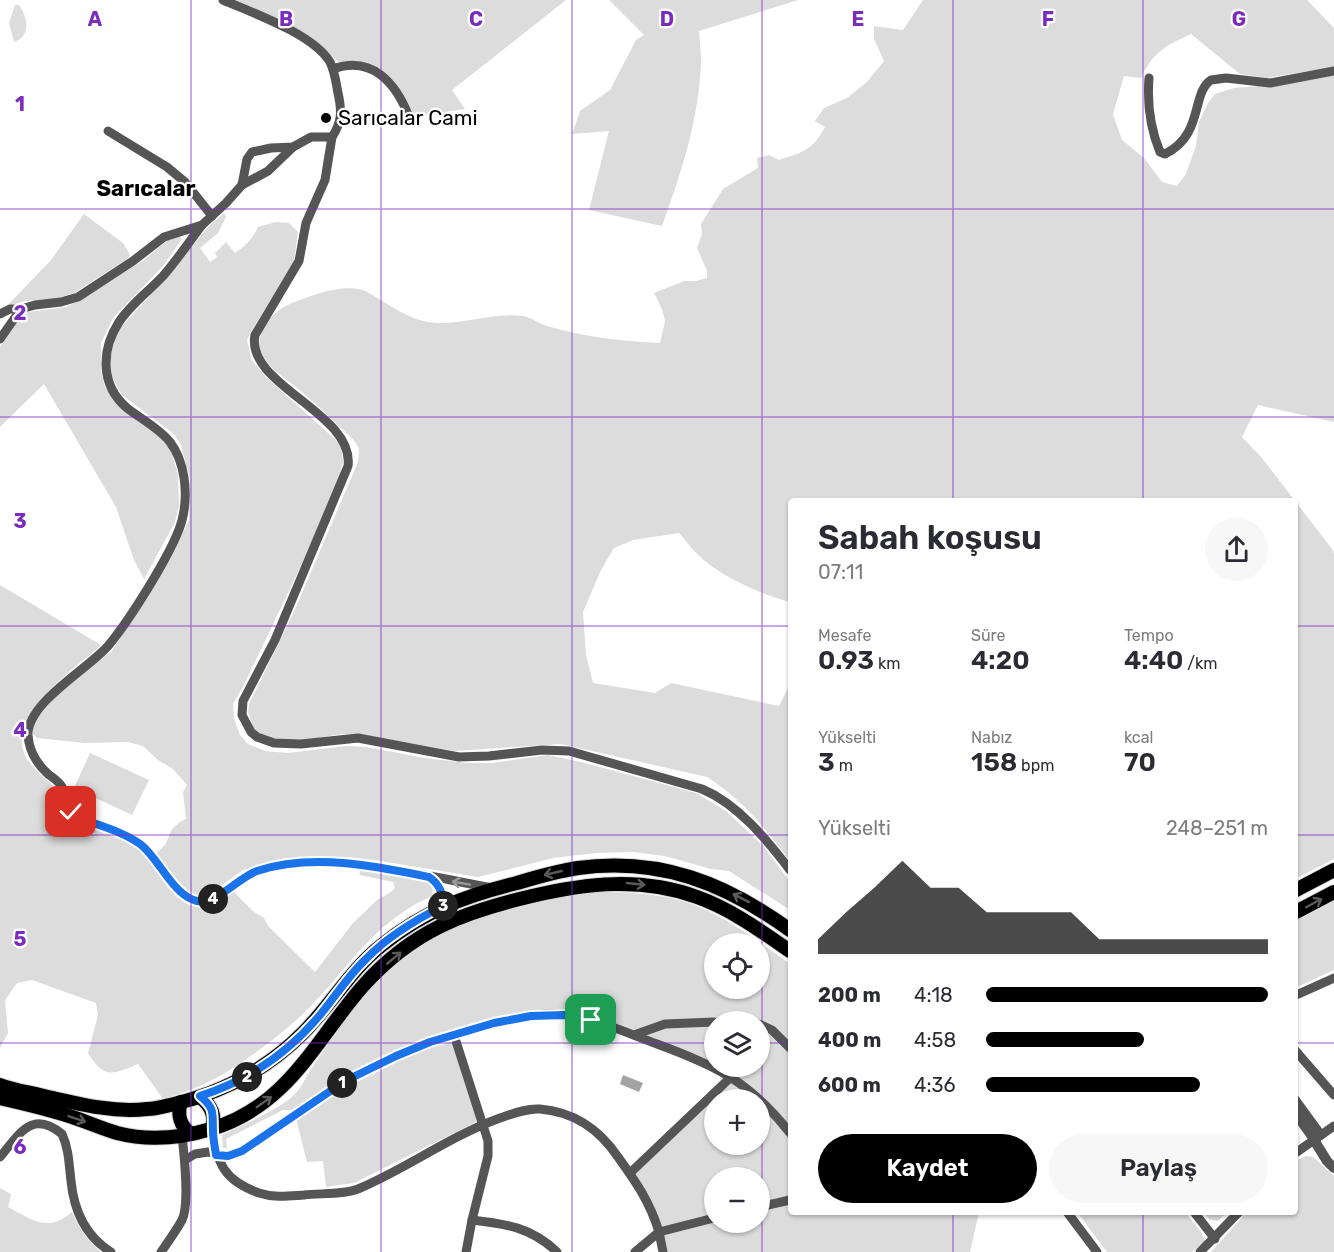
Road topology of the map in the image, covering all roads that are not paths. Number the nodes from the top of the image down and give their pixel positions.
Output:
1 (223, 0) edge
2 (333, 69) junction
3 (1334, 71) edge
4 (1149, 78) dead end
5 (409, 117) dead end
6 (108, 131) dead end
7 (332, 137) junction
8 (293, 147) junction
9 (242, 185) junction
10 (212, 216) junction
11 (202, 225) junction
12 (21, 309) junction
13 (0, 314) edge
14 (0, 339) edge
15 (788, 868) edge
16 (1334, 870) edge
17 (429, 877) junction
18 (493, 889) junction
19 (1298, 889) edge
20 (1334, 892) edge
21 (445, 905) junction
22 (1298, 911) edge
23 (788, 929) edge
24 (788, 950) edge
25 (1334, 978) edge
26 (1298, 994) edge
27 (704, 1022) edge
28 (770, 1029) edge
29 (454, 1035) junction
30 (634, 1035) junction
31 (788, 1046) edge
32 (1298, 1053) edge
33 (704, 1063) edge
34 (731, 1077) joint
35 (0, 1085) edge
36 (1334, 1095) edge
37 (200, 1096) junction
38 (0, 1098) edge
39 (181, 1102) junction
40 (1298, 1105) edge
41 (56, 1112) junction
42 (1298, 1116) edge
43 (484, 1124) junction
44 (1334, 1126) edge
45 (51, 1127) junction
46 (212, 1129) junction
47 (788, 1130) edge
48 (186, 1134) junction
49 (1318, 1138) junction
50 (1298, 1151) edge
51 (216, 1155) junction
52 (0, 1157) edge
53 (185, 1160) junction
54 (1334, 1168) edge
55 (630, 1173) junction
56 (788, 1200) edge
57 (770, 1205) edge
58 (1069, 1215) edge
59 (1196, 1215) edge
60 (1236, 1215) edge
61 (472, 1220) junction
62 (704, 1221) edge
63 (659, 1232) junction
64 (1215, 1239) junction
65 (111, 1252) edge
66 (161, 1252) edge
67 (466, 1252) edge
68 (557, 1252) edge
69 (635, 1252) edge
70 (663, 1252) edge
71 (1096, 1252) edge
72 (1200, 1252) edge

1 - 2 street
2 - 5 street
2 - 7 street
3 - 4 street
6 - 10 street
7 - 8 street
7 - 15 street
8 - 9 street
8 - 9 street
9 - 10 street
10 - 11 street
11 - 12 street
11 - 17 street
12 - 13 street
12 - 14 street
16 - 19 main road
18 -> 17 street
17 - 21 street
18 - 21 main road
23 -> 18 main road
22 -> 20 main road
21 - 37 main road
46 -> 24 main road
25 - 26 street
27 - 30 street
28 - 31 street
29 - 30 street
29 - 43 street
29 - 51 street
30 - 33 street
32 - 36 street
34 - 47 street
34 - 55 street
35 - 39 main road
37 - 39 main road
37 - 46 main road
38 - 41 main road
39 - 48 main road
40 - 49 street
41 - 45 street
41 -> 48 main road
42 - 49 street
43 - 51 street
43 - 55 street
43 - 61 street
44 - 49 street
45 - 52 street
45 - 65 street
46 - 48 main road
46 - 51 street
48 - 53 street
49 - 50 street
49 - 54 street
51 - 53 street
53 - 66 street
55 - 63 street
56 - 57 street
58 - 71 street
59 - 64 street
60 - 64 street
61 - 67 street
61 - 68 street
62 - 63 street
63 - 69 street
63 - 70 street
64 - 72 street

